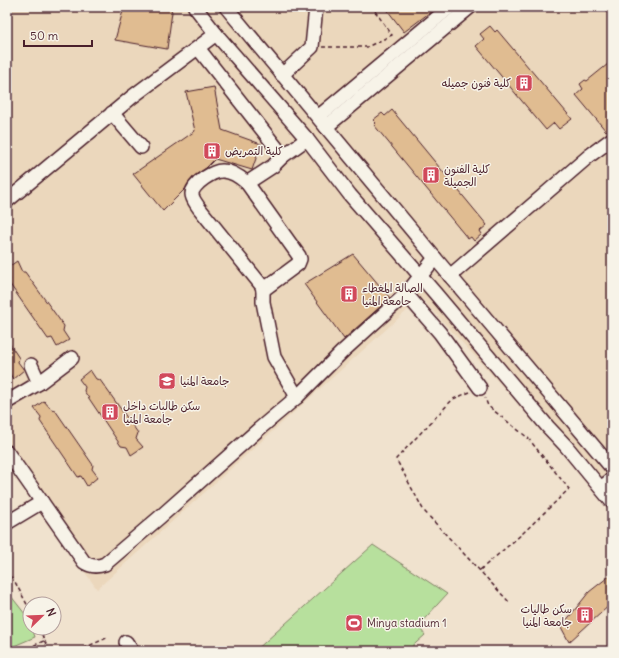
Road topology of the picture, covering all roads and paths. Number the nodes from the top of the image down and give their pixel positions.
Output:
1 (195, 7) edge
2 (226, 7) edge
3 (316, 7) edge
4 (372, 7) edge
5 (450, 7) edge
6 (470, 7) edge
7 (216, 34) junction
8 (312, 47) junction
9 (198, 48) junction
10 (406, 52) junction
11 (282, 75) junction
12 (112, 113) junction
13 (318, 117) junction
14 (326, 127) junction
15 (308, 139) junction
16 (612, 139) edge
17 (141, 147) dead end
18 (282, 156) junction
19 (247, 183) junction
20 (7, 201) edge
21 (435, 258) junction
22 (420, 276) junction
23 (450, 276) junction
24 (263, 290) junction
25 (406, 294) junction
26 (72, 358) dead end
27 (31, 365) dead end
28 (39, 383) junction
29 (480, 388) junction
30 (297, 397) junction
31 (7, 402) edge
32 (7, 452) edge
33 (612, 468) edge
34 (612, 479) edge
35 (601, 488) junction
36 (42, 502) junction
37 (612, 502) edge
38 (7, 523) edge
39 (480, 570) junction
40 (7, 571) edge
41 (22, 596) edge
42 (508, 602) dead end
43 (44, 636) edge
44 (109, 637) dead end
45 (46, 640) junction
46 (21, 651) edge
47 (50, 651) edge
48 (77, 651) edge

1 - 7 lane
2 - 11 lane
3 - 8 lane
4 - 8 path
5 - 10 lane
6 - 10 lane
7 - 9 lane
7 - 15 lane
8 - 11 lane
9 - 12 lane
9 - 18 lane
10 - 13 lane
10 - 14 lane
11 - 13 lane
12 - 17 lane
12 - 20 lane
13 - 14 lane
14 - 21 lane
15 - 18 lane
15 - 22 lane
16 - 23 lane
18 - 19 lane
19 - 24 lane
19 - 24 lane
21 - 22 lane
21 - 23 lane
22 - 25 lane
22 - 35 lane
23 - 33 lane
24 - 30 lane
25 - 29 lane
25 - 30 lane
26 - 28 lane
27 - 28 lane
28 - 31 lane
29 - 39 path
29 - 39 path
30 - 36 lane
32 - 36 lane
34 - 35 lane
35 - 37 lane
36 - 38 lane
39 - 42 path
40 - 41 path
43 - 45 path
44 - 48 path
45 - 46 path
45 - 47 path

